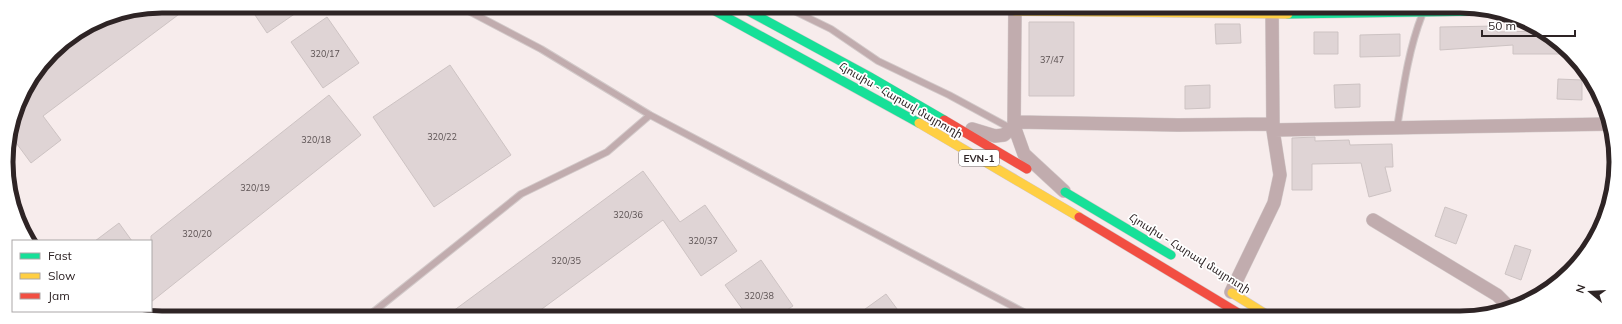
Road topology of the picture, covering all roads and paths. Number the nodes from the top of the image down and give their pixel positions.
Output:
1 (472, 13) edge
2 (721, 13) edge
3 (752, 13) edge
4 (798, 13) edge
5 (1015, 13) edge
6 (1272, 13) edge
7 (1422, 13) edge
8 (650, 115) junction
9 (946, 120) junction
10 (1604, 124) edge
11 (1013, 125) junction
12 (1272, 127) junction
13 (1397, 128) junction
14 (1064, 191) junction
15 (1373, 220) dead end
16 (1179, 260) dead end
17 (1228, 290) joint
18 (1506, 304) edge
19 (375, 311) edge
20 (1022, 311) edge
21 (1234, 311) edge
22 (1261, 311) edge

1 - 8 lane
2 - 21 main road, Հյուսիս - Հարավ մայրուղի / EVN-1
3 - 9 main road, Հյուսիս - Հարավ մայրուղի / EVN-1
4 - 11 lane
5 - 11 street
6 - 12 street
7 - 13 lane
8 - 19 lane
8 - 20 lane
9 - 11 street
9 - 14 main road, Հյուսիս - Հարավ մայրուղի / EVN-1
10 - 13 street
11 - 12 street
11 - 14 street
12 - 13 street
12 - 17 street
14 - 16 main road, Հյուսիս - Հարավ մայրուղի / EVN-1
15 - 18 street
17 - 22 main road, Հյուսիս - Հարավ մայրուղի

